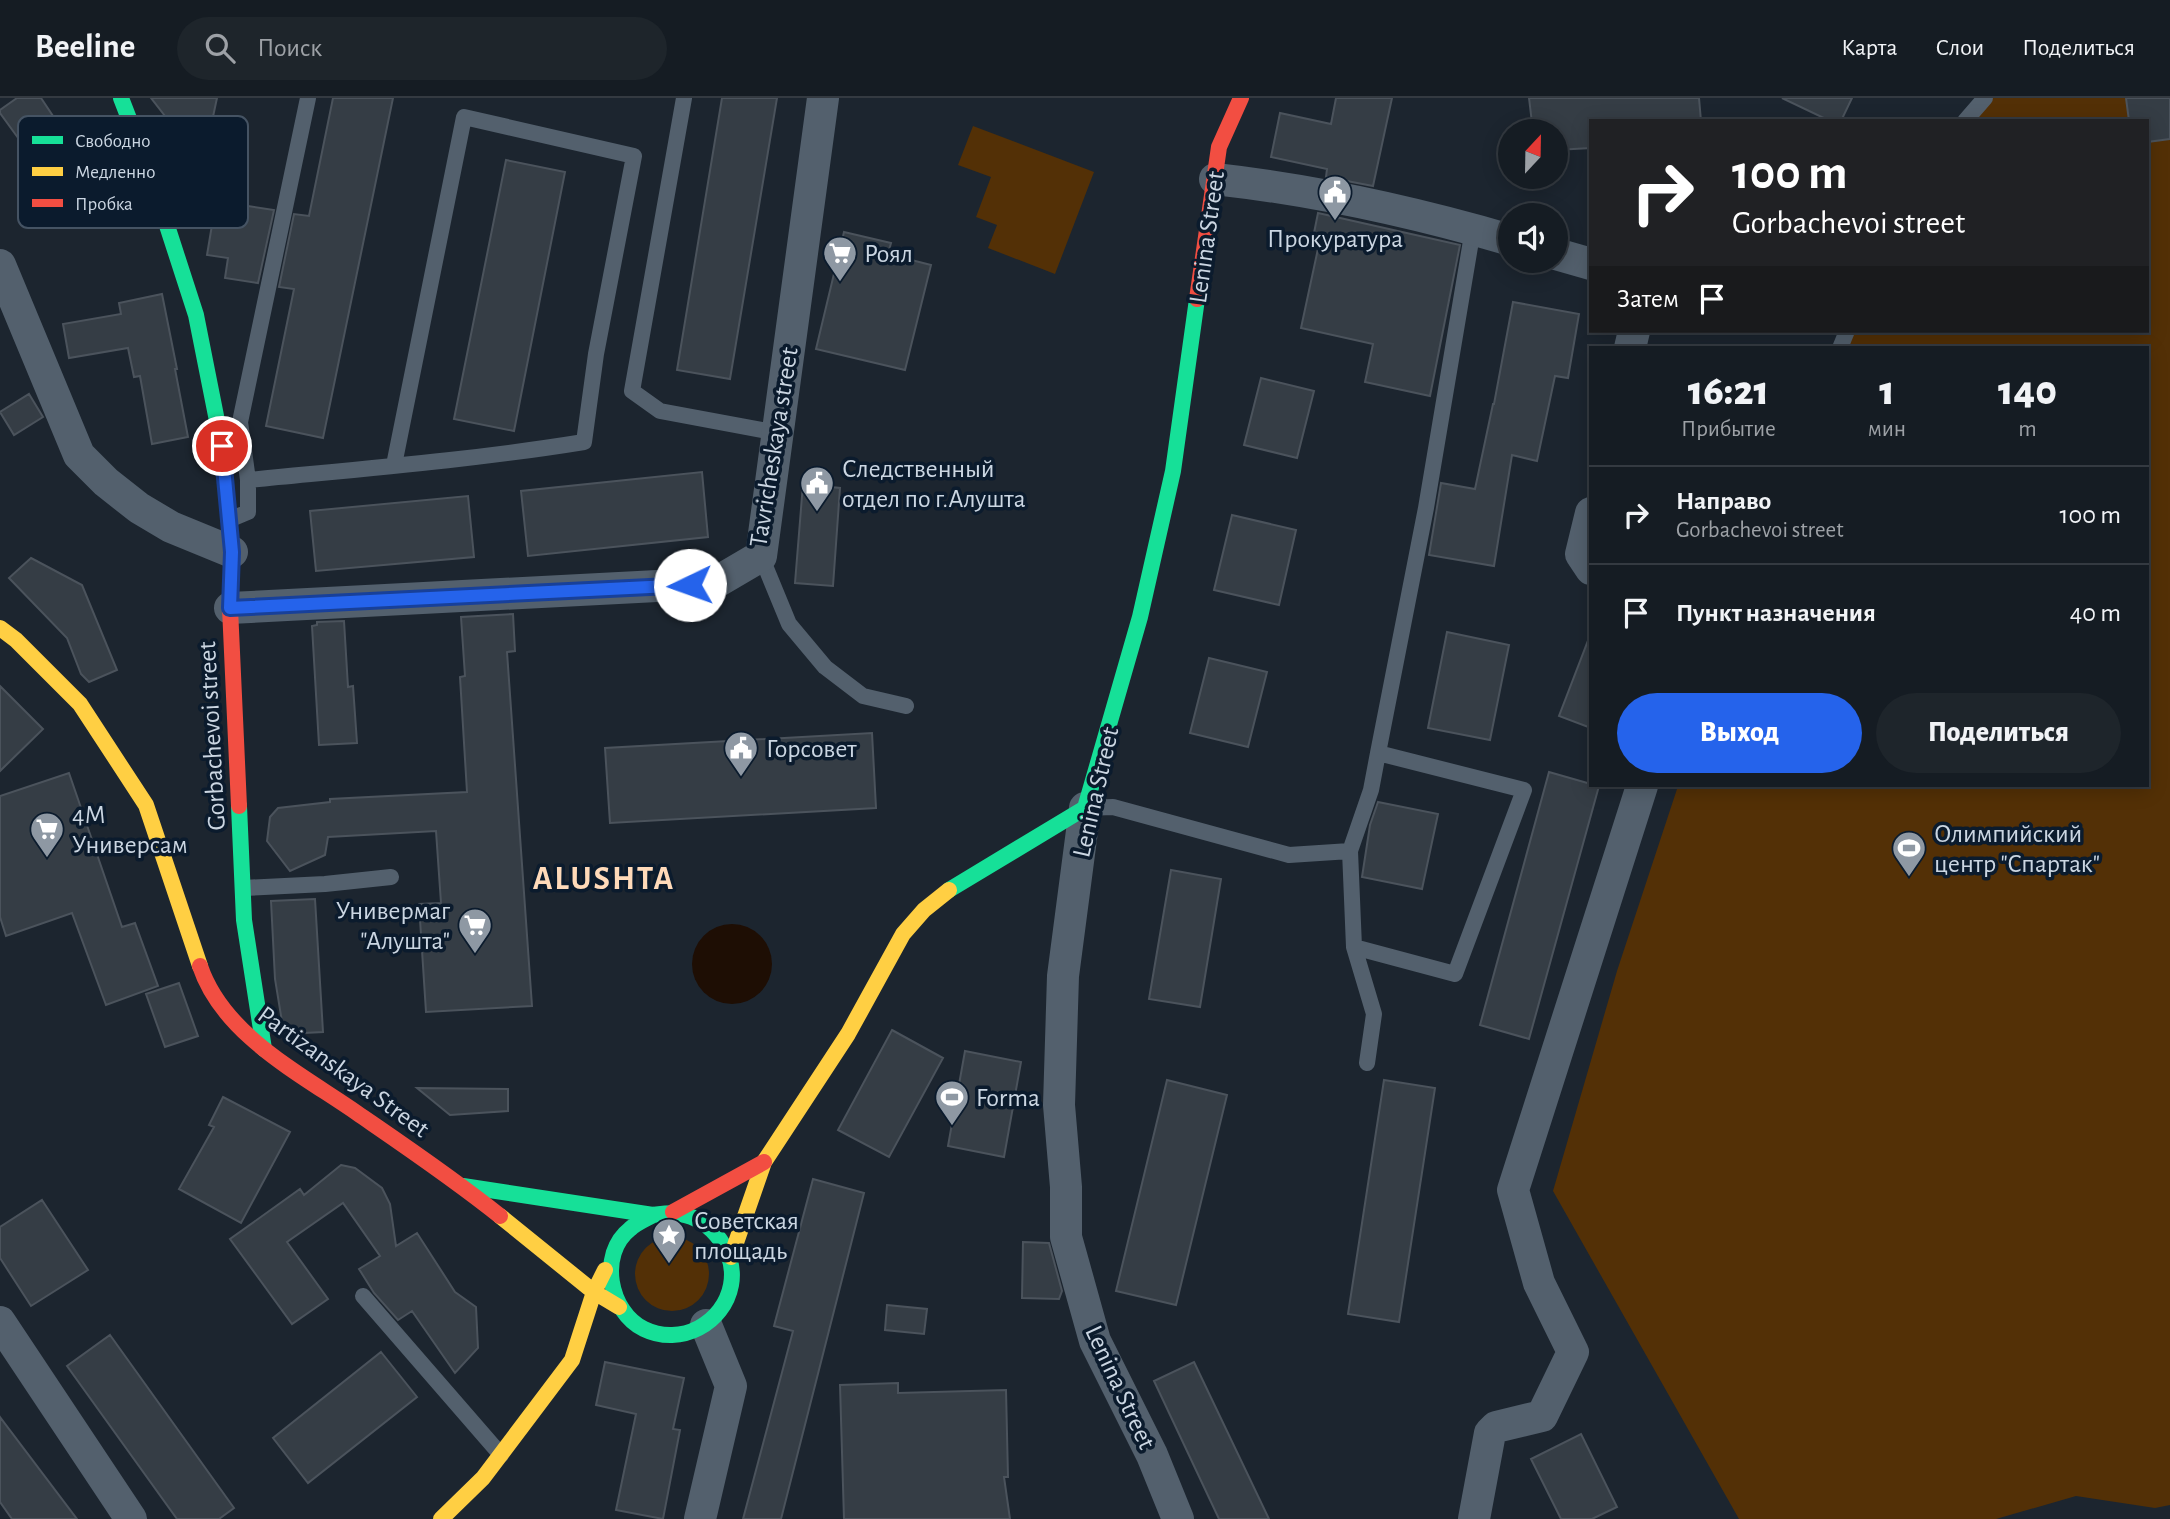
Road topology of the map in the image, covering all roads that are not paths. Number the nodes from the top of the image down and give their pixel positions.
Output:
1 (121, 98) edge
2 (308, 98) edge
3 (684, 98) edge
4 (823, 98) edge
5 (1241, 98) edge
6 (1985, 98) edge
7 (128, 116) edge
8 (1967, 119) edge
9 (1215, 179) junction
10 (168, 228) edge
11 (1473, 229) junction
12 (1498, 236) edge
13 (1568, 257) edge
14 (1589, 263) edge
15 (0, 265) edge
16 (778, 433) junction
17 (394, 465) junction
18 (248, 480) junction
19 (229, 520) junction
20 (1589, 521) edge
21 (232, 552) junction
22 (761, 556) junction
23 (1589, 566) edge
24 (230, 608) junction
25 (0, 628) edge
26 (906, 706) dead end
27 (1378, 753) junction
28 (1642, 787) edge
29 (1085, 808) junction
30 (1350, 851) junction
31 (391, 877) dead end
32 (243, 888) junction
33 (1354, 947) junction
34 (264, 1049) junction
35 (1367, 1063) dead end
36 (764, 1162) junction
37 (463, 1186) junction
38 (673, 1212) junction
39 (653, 1215) junction
40 (613, 1255) junction
41 (730, 1257) junction
42 (594, 1292) junction
43 (363, 1296) dead end
44 (619, 1307) junction
45 (0, 1322) edge
46 (706, 1325) junction
47 (593, 1346) dead end
48 (572, 1360) junction
49 (501, 1455) junction
50 (131, 1519) edge
51 (441, 1519) edge
52 (699, 1519) edge
53 (1178, 1519) edge
54 (1474, 1519) edge

1 - 7 main road, Gorbachevoi street
2 - 18 lane
3 - 16 lane
4 - 16 street, Tavricheskaya street
5 - 9 main road, Lenina Street
6 - 8 lane
9 - 11 street
9 - 29 main road, Lenina Street
10 - 19 main road, Gorbachevoi street
11 - 12 street
11 - 27 lane
13 - 14 street
15 - 21 street
16 - 22 street, Tavricheskaya street
17 - 17 lane
17 - 18 lane
18 - 19 lane
19 - 21 main road, Gorbachevoi street
20 - 23 street
21 - 24 main road, Gorbachevoi street
22 - 24 street, Tavricheskaya street
22 - 26 lane
24 - 32 main road, Gorbachevoi street
25 - 34 main road, Partizanskaya Street
27 - 30 lane
27 - 33 lane
28 - 54 street
29 - 30 lane
29 - 36 main road
29 - 53 street, Lenina Street
30 - 33 lane
31 - 32 lane
32 - 34 main road, Gorbachevoi street
33 - 35 lane
34 - 37 main road, Partizanskaya Street
36 - 38 main road
36 - 41 main road
37 - 39 main road
37 - 42 main road
38 - 39 main road
38 - 41 main road
39 - 40 main road
40 - 42 main road
40 - 44 main road
41 - 46 main road
42 - 44 main road
42 - 48 main road
43 - 49 lane
44 - 46 main road
45 - 50 street
46 - 52 street
47 - 48 main road
48 - 49 main road
49 - 51 main road

